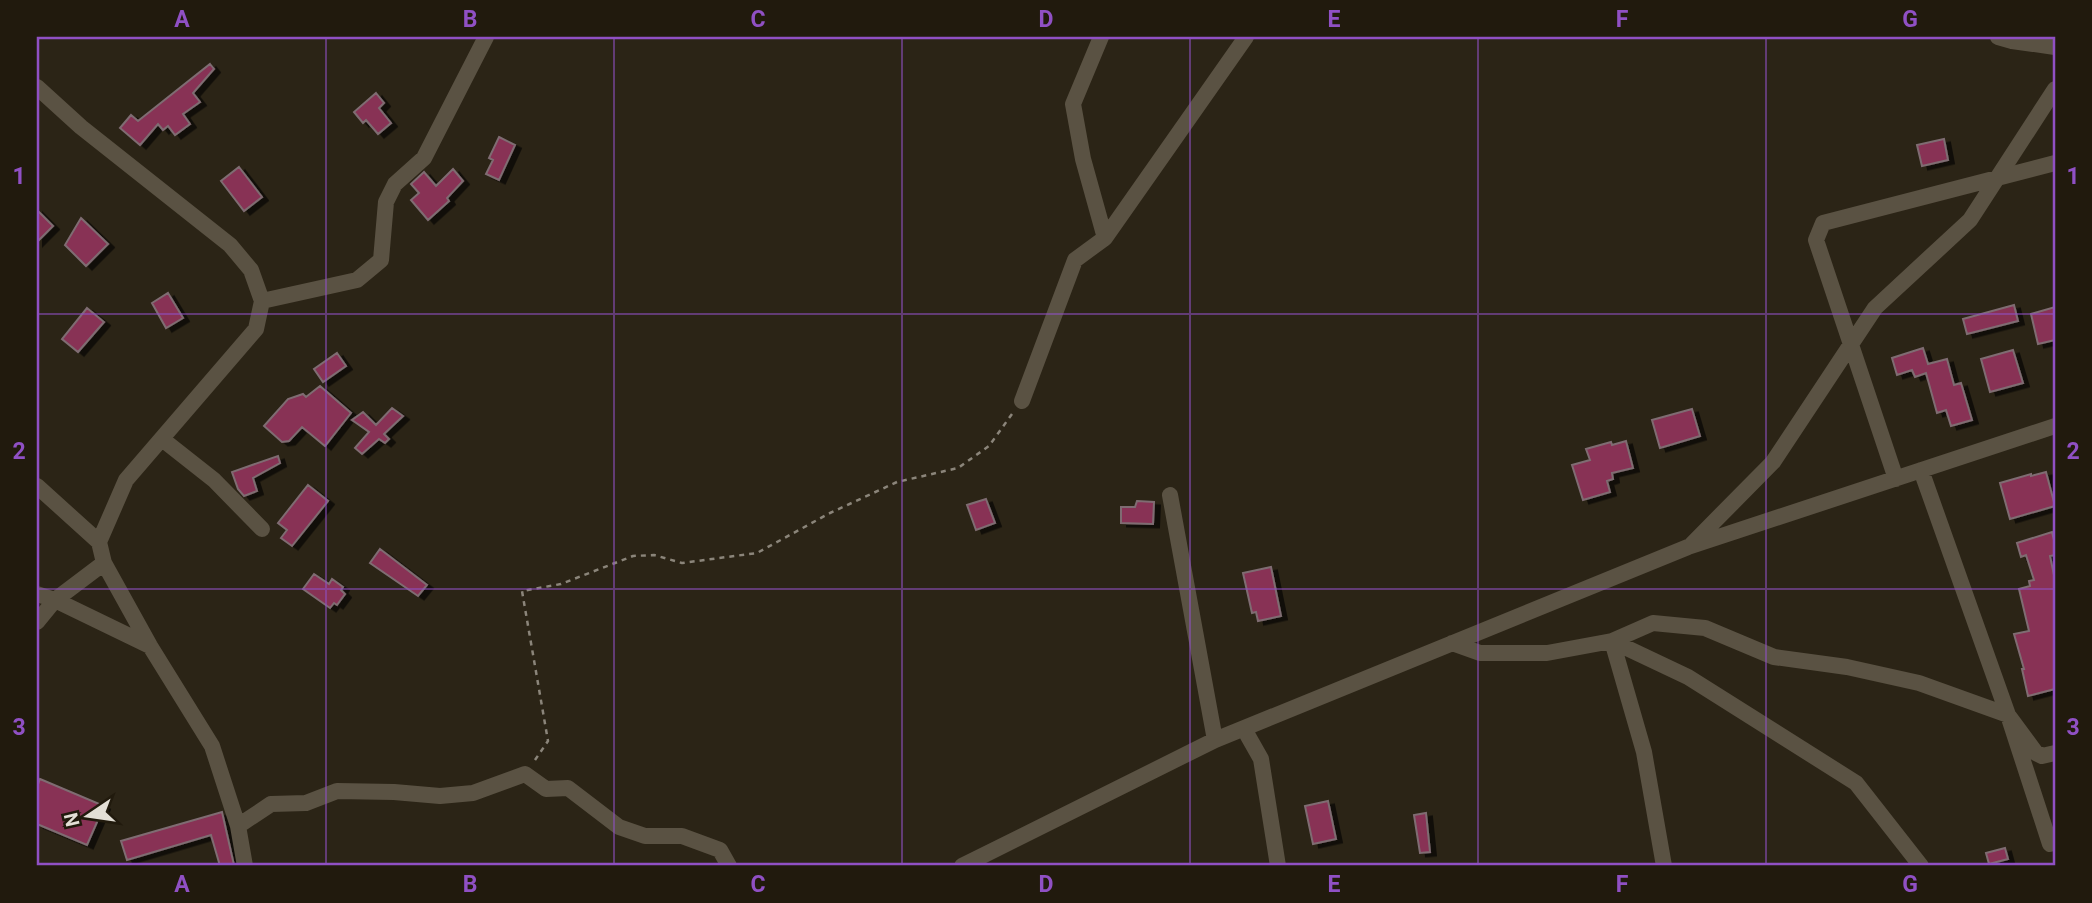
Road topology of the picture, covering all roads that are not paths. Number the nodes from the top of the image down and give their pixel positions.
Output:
1 (486, 37) edge
2 (1101, 37) edge
3 (1246, 37) edge
4 (1998, 37) edge
5 (2055, 47) edge
6 (37, 87) edge
7 (2055, 89) edge
8 (2055, 163) edge
9 (1999, 176) junction
10 (1105, 238) junction
11 (262, 300) junction
12 (1850, 346) junction
13 (1022, 401) road end
14 (2055, 426) edge
15 (162, 439) junction
16 (1921, 470) junction
17 (1896, 479) junction
18 (37, 486) edge
19 (1170, 495) dead end
20 (262, 528) dead end
21 (99, 542) junction
22 (1688, 547) junction
23 (104, 563) junction
24 (37, 594) edge
25 (55, 600) junction
26 (37, 622) edge
27 (1612, 641) junction
28 (1451, 643) junction
29 (150, 646) junction
30 (2008, 715) junction
31 (1244, 729) junction
32 (1215, 740) junction
33 (2055, 754) edge
34 (238, 826) junction
35 (2050, 844) dead end
36 (977, 863) edge
37 (245, 866) edge
38 (729, 866) edge
39 (1278, 866) edge
40 (1664, 866) edge
41 (1921, 866) edge

1 - 11 street
2 - 10 street
3 - 10 street
4 - 5 street
6 - 11 street
7 - 9 street
8 - 9 street
9 - 12 street
9 - 12 street
10 - 13 street
11 - 15 street
12 - 17 street
12 - 22 street
14 - 16 street
15 - 20 street
15 - 21 street
16 - 17 street
16 - 30 street
17 - 22 street
18 - 21 street
19 - 32 street
21 - 23 street
22 - 28 street
23 - 25 street
23 - 29 street
24 - 25 street
25 - 26 street
25 - 29 street
27 - 28 street
27 - 30 street
27 - 40 street
27 - 41 street
28 - 31 street
29 - 34 street
30 - 33 street
30 - 35 street
31 - 32 street
31 - 39 street
32 - 36 street
34 - 37 street
34 - 38 street

